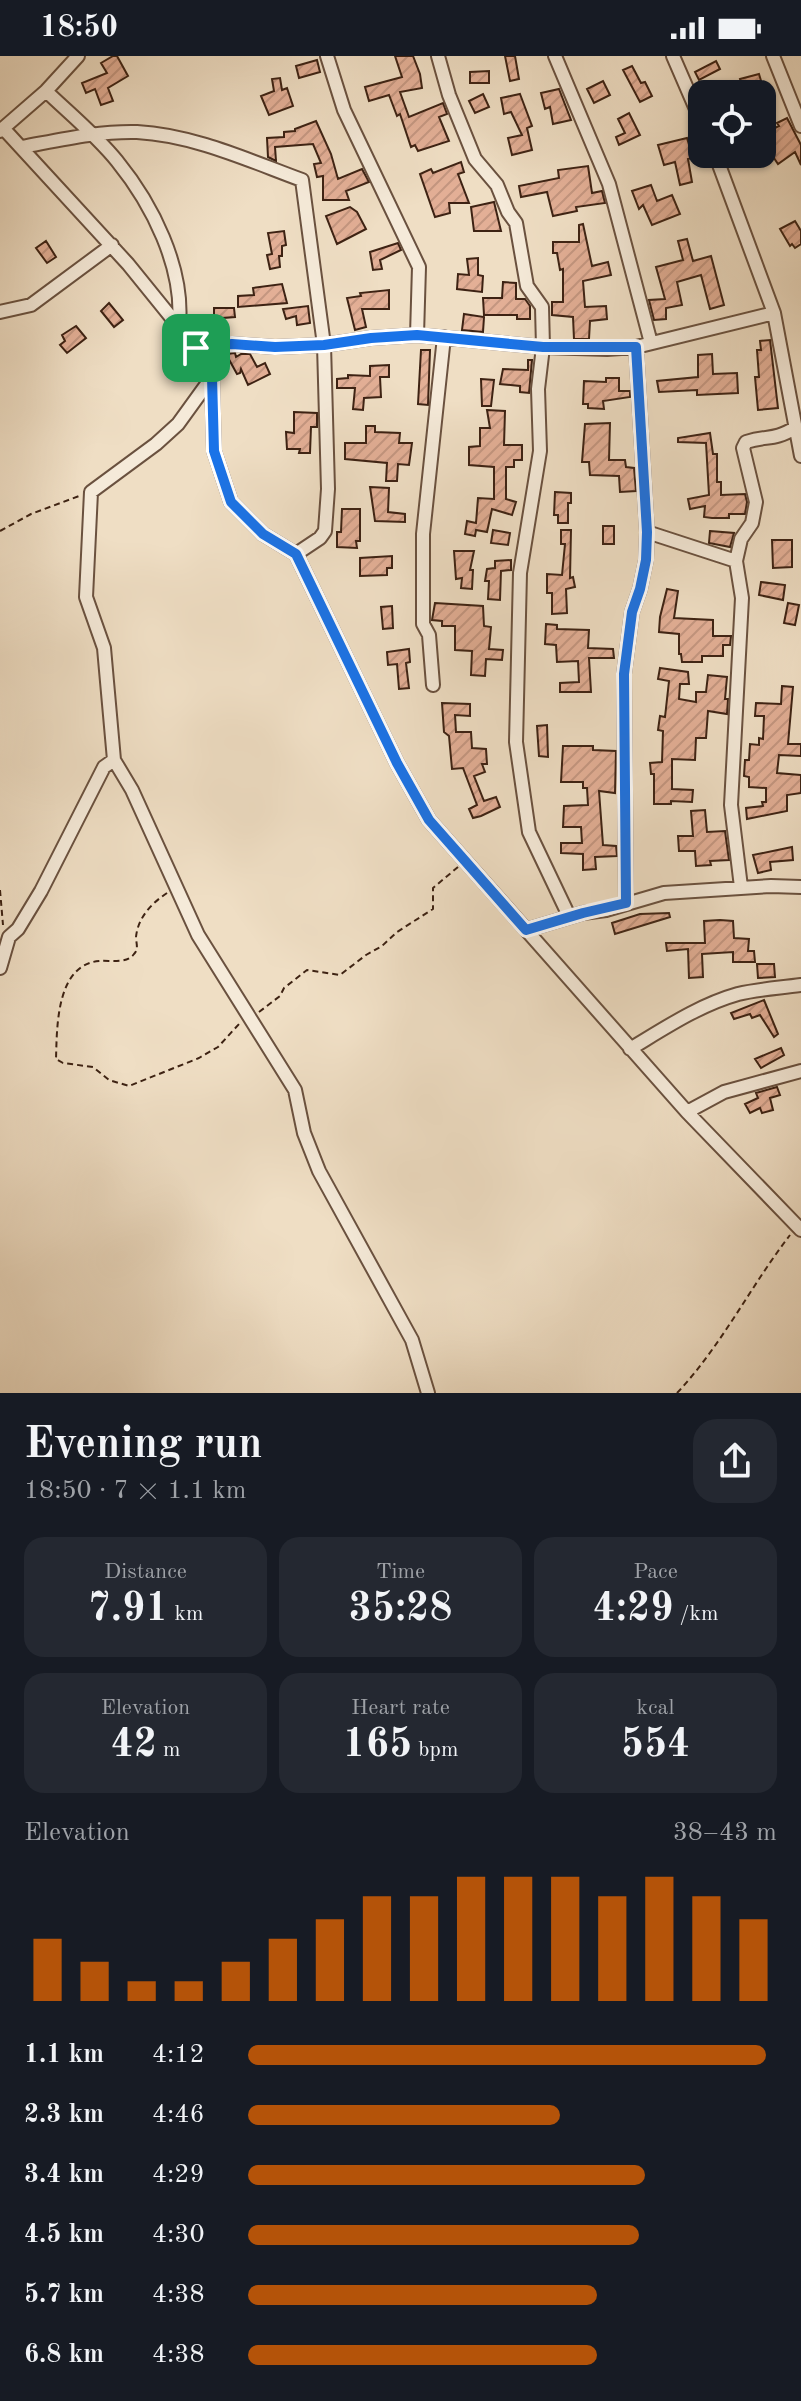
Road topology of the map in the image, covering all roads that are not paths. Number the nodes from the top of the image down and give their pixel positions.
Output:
1 (78, 56) edge
2 (327, 56) edge
3 (438, 56) edge
4 (555, 56) edge
5 (673, 56) edge
6 (773, 56) edge
7 (46, 91) junction
8 (688, 91) edge
9 (801, 126) edge
10 (2, 129) edge
11 (91, 134) junction
12 (22, 147) junction
13 (720, 168) edge
14 (112, 245) junction
15 (0, 312) edge
16 (774, 313) junction
17 (179, 324) junction
18 (417, 335) junction
19 (444, 337) junction
20 (651, 343) junction
21 (324, 345) junction
22 (543, 347) junction
23 (636, 347) junction
24 (196, 348) junction
25 (785, 366) junction
26 (801, 369) edge
27 (212, 377) junction
28 (795, 428) junction
29 (801, 456) edge
30 (647, 532) junction
31 (296, 554) junction
32 (736, 561) junction
33 (433, 685) dead end
34 (114, 760) junction
35 (741, 887) junction
36 (801, 887) edge
37 (626, 903) junction
38 (569, 916) junction
39 (526, 930) junction
40 (0, 968) edge
41 (801, 985) edge
42 (630, 1049) junction
43 (801, 1071) edge
44 (687, 1112) junction
45 (800, 1225) edge
46 (428, 1393) edge

1 - 7 street
2 - 18 street
3 - 22 street
4 - 20 street
5 - 8 street
6 - 9 street
7 - 10 street
7 - 11 street
10 - 12 street
11 - 12 street
11 - 17 street
11 - 21 street
12 - 14 street
13 - 16 street
14 - 15 street
14 - 17 street
16 - 20 street
16 - 25 street
17 - 24 street
18 - 19 street
18 - 21 street
19 - 22 street
19 - 33 street
20 - 23 street
21 - 24 street
21 - 31 street
22 - 23 street
22 - 38 street
23 - 30 street
24 - 27 street
25 - 26 street
25 - 28 street
27 - 31 street
27 - 34 street
28 - 29 street
28 - 32 street
30 - 32 street
30 - 37 street
31 - 39 street
32 - 35 street
34 - 40 street
34 - 46 street
35 - 36 street
35 - 37 street
37 - 38 street
38 - 39 street
39 - 42 street
41 - 42 street
42 - 44 street
43 - 44 street
44 - 45 street

